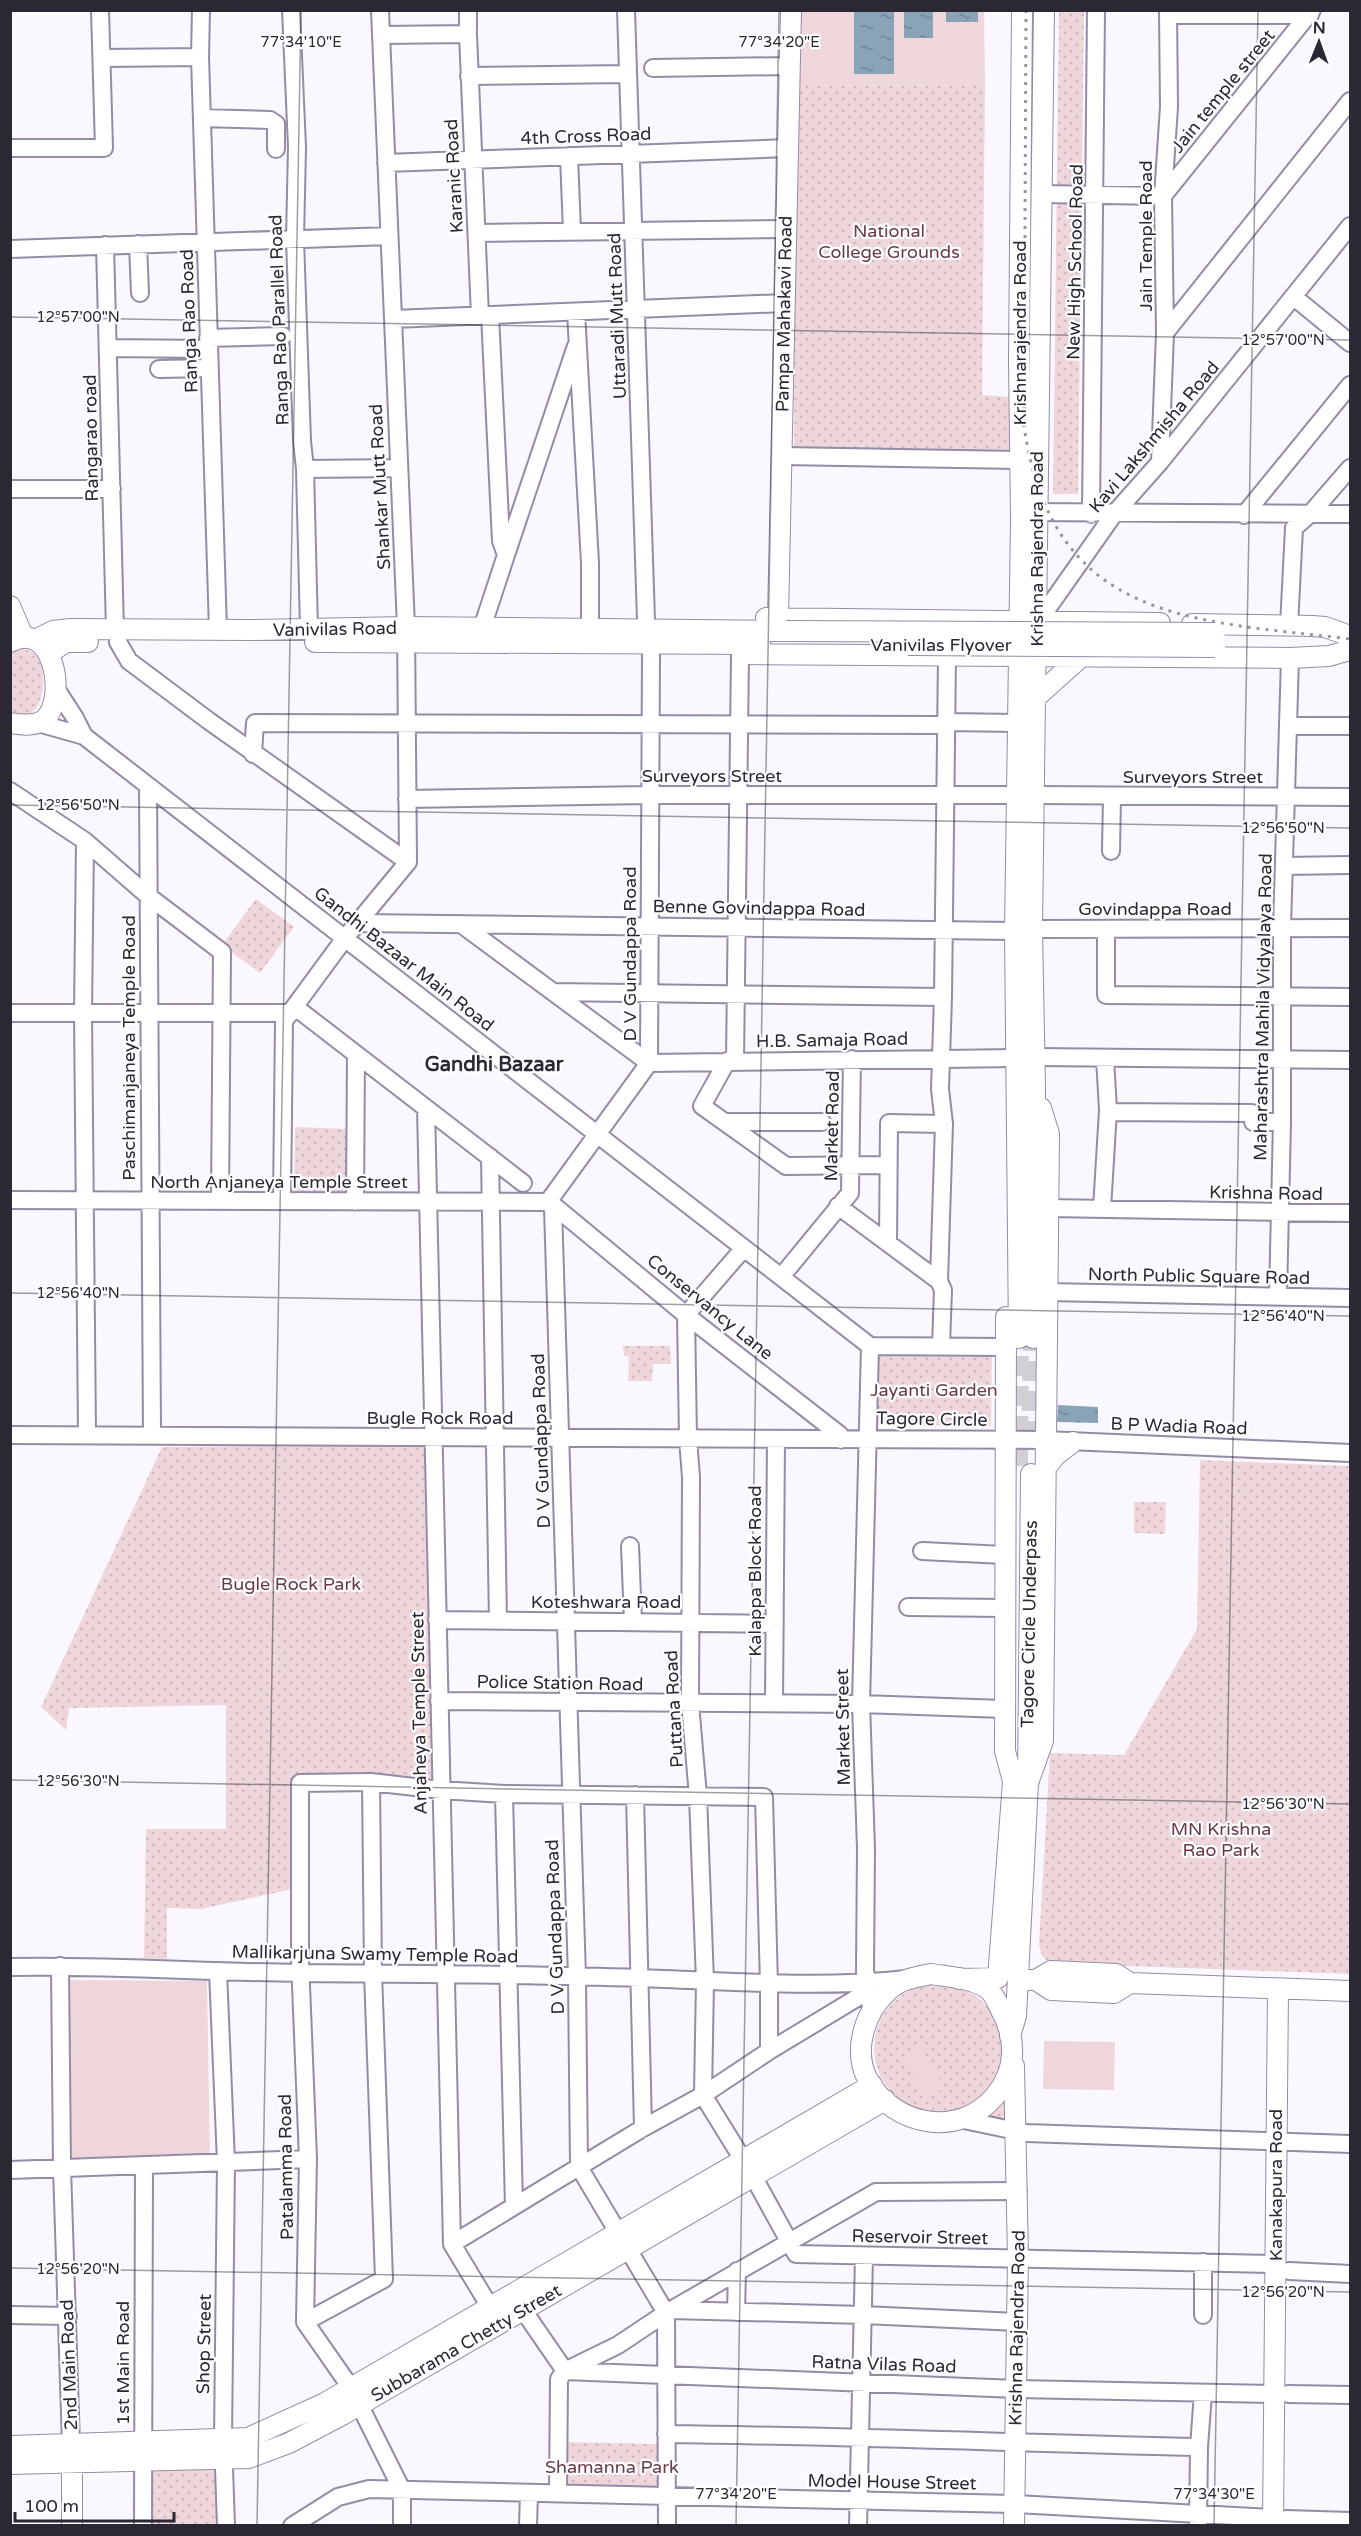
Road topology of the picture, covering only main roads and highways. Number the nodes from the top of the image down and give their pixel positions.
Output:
1 (790, 10) edge
2 (1022, 10) edge
3 (1044, 10) edge
4 (1030, 512) junction
5 (10, 606) edge
6 (1029, 622) junction
7 (784, 631) junction
8 (406, 635) junction
9 (116, 636) junction
10 (643, 637) junction
11 (1350, 642) edge
12 (29, 643) edge
13 (1027, 657) junction
14 (1081, 657) junction
15 (1035, 698) junction
16 (10, 723) edge
17 (1025, 795) junction
18 (1024, 930) junction
19 (1035, 1088) junction
20 (1019, 1341) junction
21 (1073, 1442) road end
22 (1031, 1467) junction
23 (1021, 1782) junction
24 (959, 1979) junction
25 (1017, 1979) junction
26 (1284, 1989) junction
27 (1350, 1991) edge
28 (1010, 2036) junction
29 (1014, 2057) junction
30 (872, 2085) junction
31 (885, 2100) junction
32 (748, 2168) junction
33 (623, 2241) junction
34 (356, 2396) junction
35 (10, 2446) edge
36 (72, 2453) junction
37 (10, 2464) edge
38 (1279, 2522) edge
39 (72, 2526) edge
40 (1014, 2526) edge

1 - 7 main road, Pampa Mahakavi Road
2 - 4 main road, Krishnarajendra Road
3 - 4 main road, Krishna Rajendra Road
4 - 6 main road, Krishnarajendra Road
5 - 12 main road
6 - 7 main road
6 - 11 main road
6 - 13 main road, Krishnarajendra Road
7 - 10 main road, Vanivilas Flyover
7 - 11 main road, Vanivilas Flyover, bridge
8 - 9 main road, Vanivilas Road
8 - 9 main road, Vanivilas Road
8 - 10 main road, Vanivilas Road
8 - 10 main road, Vanivilas Road
9 - 12 main road, Vanivilas Road
10 - 13 main road
11 - 14 main road
12 - 16 main road
13 - 14 main road
13 - 15 main road, Krishna Rajendra Road
13 - 17 main road, Krishna Rajendra Road
14 - 15 main road
15 - 17 main road, Krishna Rajendra Road
17 - 18 main road, Krishna Rajendra Road
18 - 19 main road, Krishna Rajendra Road
18 - 20 main road, Krishna Rajendra Road
19 - 20 main road
19 - 22 main road
20 - 23 main road
21 - 22 main road
22 - 23 main road, Tagore Circle Underpass
22 - 23 main road
23 - 25 main road
24 - 25 main road
24 - 28 main road
24 - 30 main road
25 - 26 main road
25 - 28 main road
26 - 27 main road
26 - 38 main road, Kanakapura Road
28 - 29 main road
29 - 31 main road
29 - 40 main road, Krishna Rajendra Road
30 - 31 main road
30 - 32 main road, Subbarama Chetty Street
31 - 32 main road, Subbarama Chetty Street
32 - 33 main road, Subbarama Chetty Street
33 - 34 main road, Subbarama Chetty Street
33 - 34 main road, Subbarama Chetty Street
34 - 36 main road, Subbarama Chetty Street
35 - 36 main road, Subbarama Chetty Street
36 - 37 main road, Subbarama Chetty Street
36 - 39 main road, 2nd Main Road

